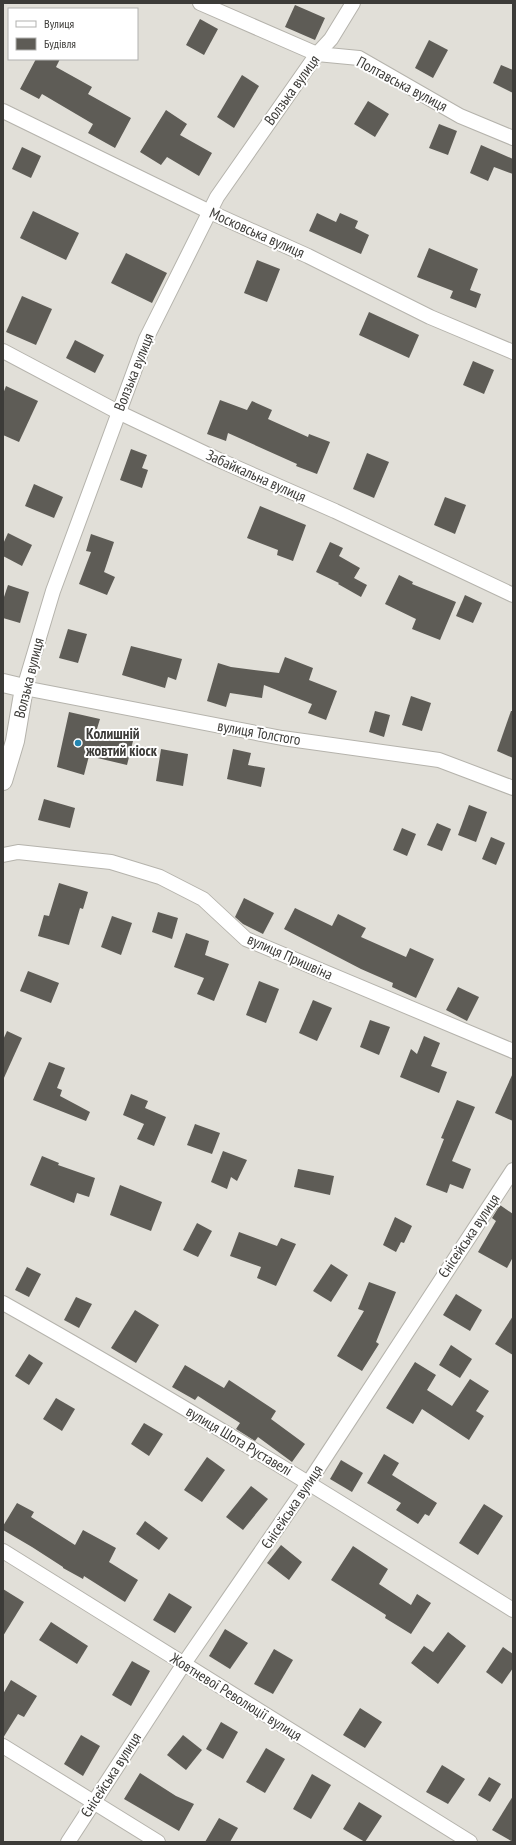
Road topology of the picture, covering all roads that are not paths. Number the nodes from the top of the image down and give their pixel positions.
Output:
1 (200, 3) edge
2 (353, 3) edge
3 (318, 54) junction
4 (3, 111) edge
5 (513, 138) edge
6 (210, 212) junction
7 (3, 351) edge
8 (513, 352) edge
9 (118, 412) junction
10 (513, 595) edge
11 (3, 683) edge
12 (24, 688) junction
13 (3, 781) edge
14 (513, 788) edge
15 (3, 855) edge
16 (513, 1051) edge
17 (513, 1170) edge
18 (509, 1185) edge
19 (3, 1303) edge
20 (309, 1482) junction
21 (3, 1551) edge
22 (513, 1610) edge
23 (183, 1665) junction
24 (3, 1746) edge
25 (94, 1801) junction
26 (68, 1842) edge
27 (158, 1842) edge
28 (470, 1842) edge

1 - 3 street, Полтавська вулиця
2 - 3 street, Волзька вулиця
3 - 5 street, Полтавська вулиця
3 - 6 street, Волзька вулиця
4 - 6 street, Московська вулиця
6 - 8 street, Московська вулиця
6 - 9 street, Волзька вулиця
7 - 9 street, Забайкальна вулиця
9 - 10 street, Забайкальна вулиця
9 - 12 street, Волзька вулиця
11 - 12 street, вулиця Толстого
12 - 13 street, Волзька вулиця
12 - 14 street, вулиця Толстого
15 - 16 street, вулиця Пришвіна
17 - 18 street, Єнісейська вулиця
18 - 20 street, Єнісейська вулиця
19 - 20 street, вулиця Шота Руставелі
20 - 22 street, вулиця Шота Руставелі
20 - 23 street, Єнісейська вулиця
21 - 23 street, Жовтневої Революції вулиця
23 - 25 street, Єнісейська вулиця
23 - 28 street, Жовтневої Революції вулиця
24 - 25 street
25 - 26 street, Єнісейська вулиця
25 - 27 street

